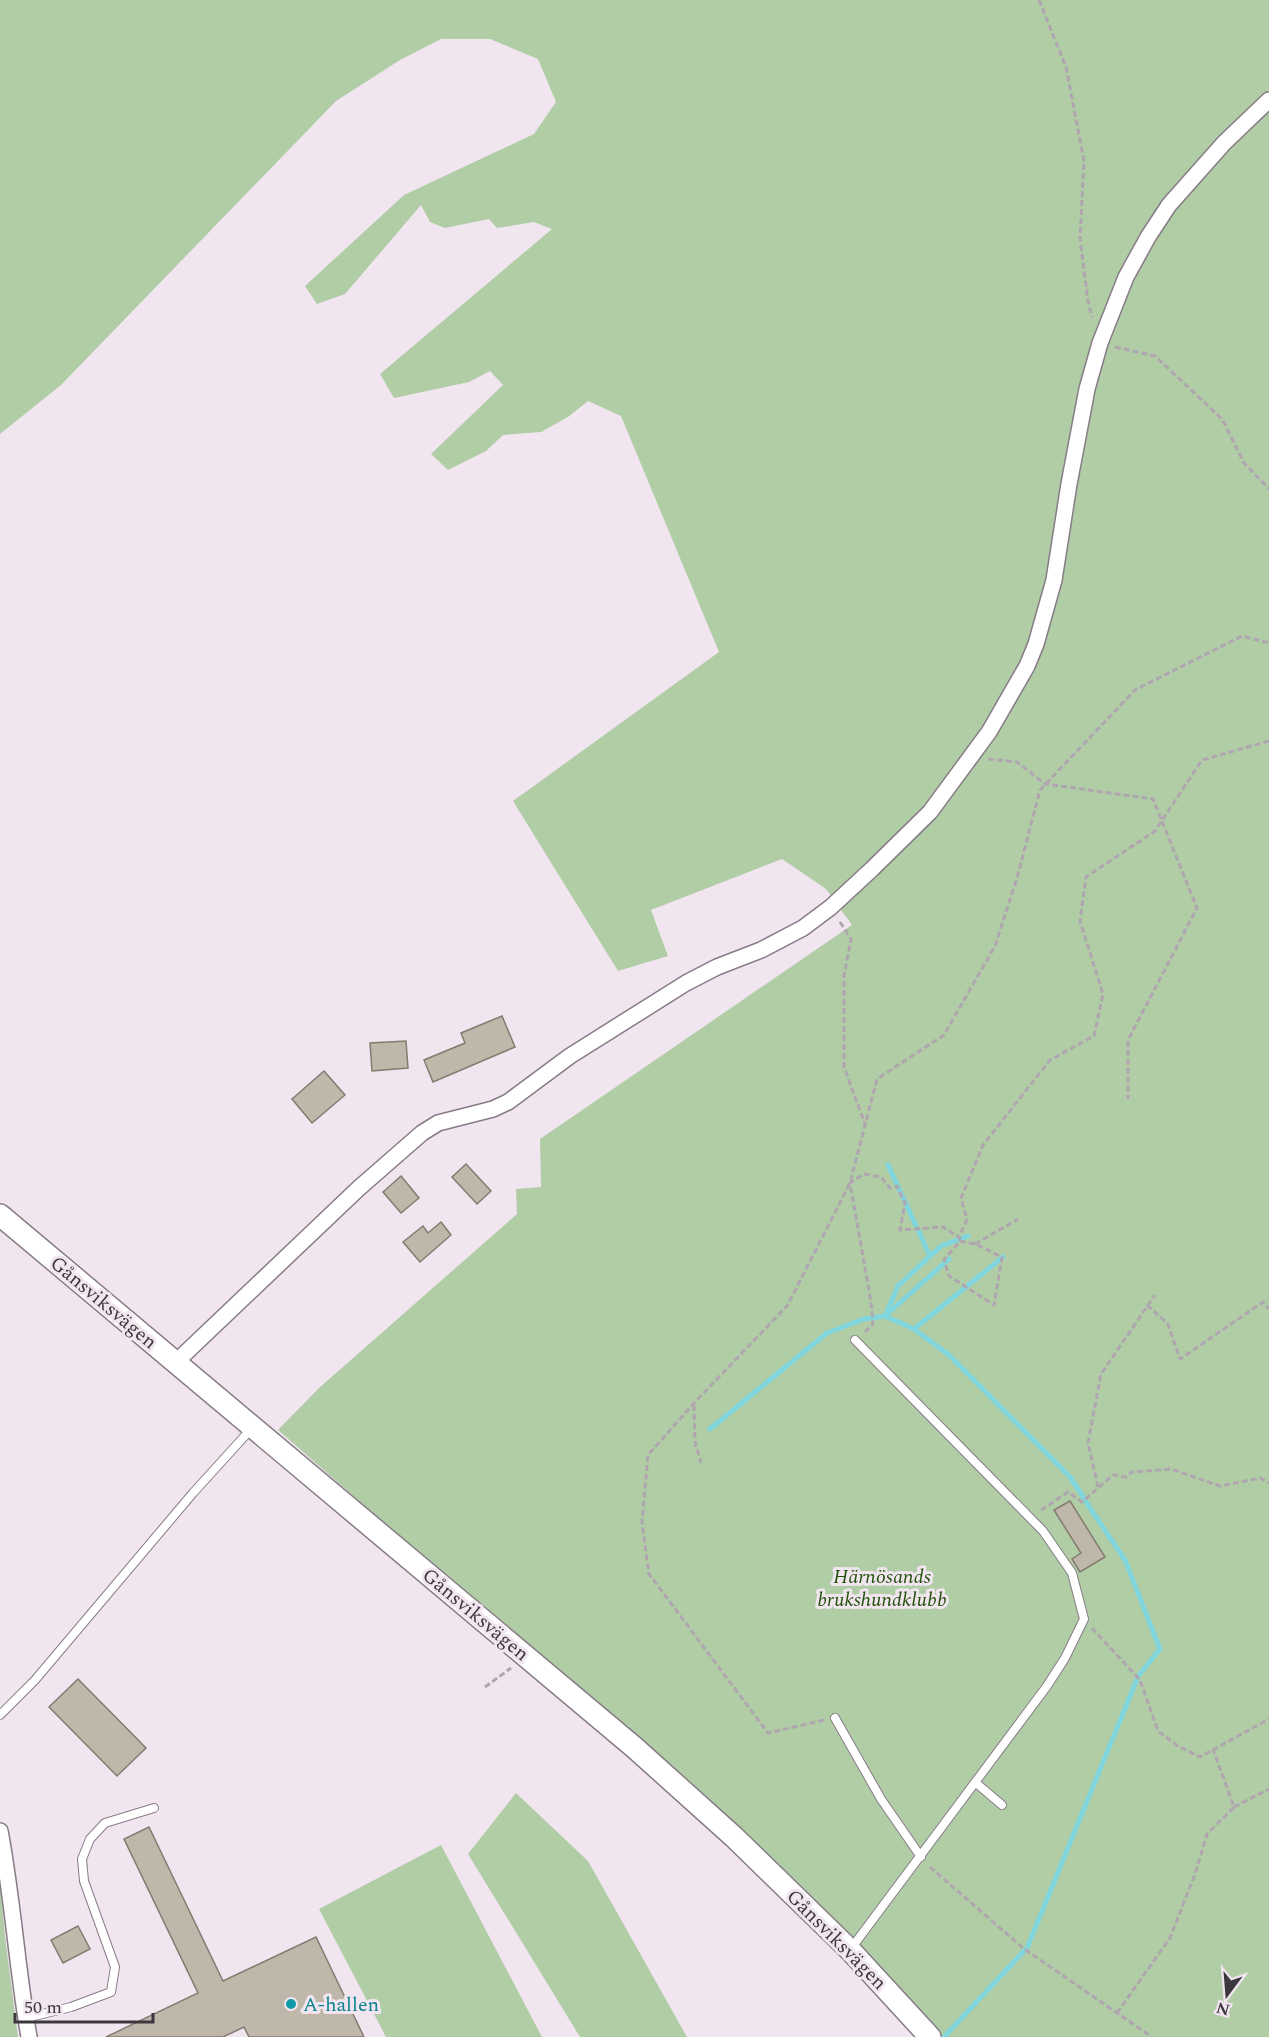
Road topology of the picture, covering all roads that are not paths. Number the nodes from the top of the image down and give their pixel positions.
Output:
1 (1269, 100) edge
2 (0, 1215) edge
3 (855, 1340) dead end
4 (176, 1362) junction
5 (254, 1427) junction
6 (0, 1715) edge
7 (835, 1718) road end
8 (976, 1783) junction
9 (1002, 1805) dead end
10 (154, 1808) dead end
11 (0, 1832) edge
12 (921, 1857) junction
13 (850, 1950) junction
14 (26, 2018) junction
15 (29, 2037) edge
16 (930, 2037) edge

1 - 4 street
2 - 4 main road, Gånsviksvägen
3 - 8 lane
4 - 5 main road, Gånsviksvägen
5 - 6 lane
5 - 13 main road, Gånsviksvägen
7 - 12 lane
8 - 9 lane
8 - 12 lane
10 - 14 lane
11 - 14 street
12 - 13 lane
13 - 16 main road, Gånsviksvägen
14 - 15 street

